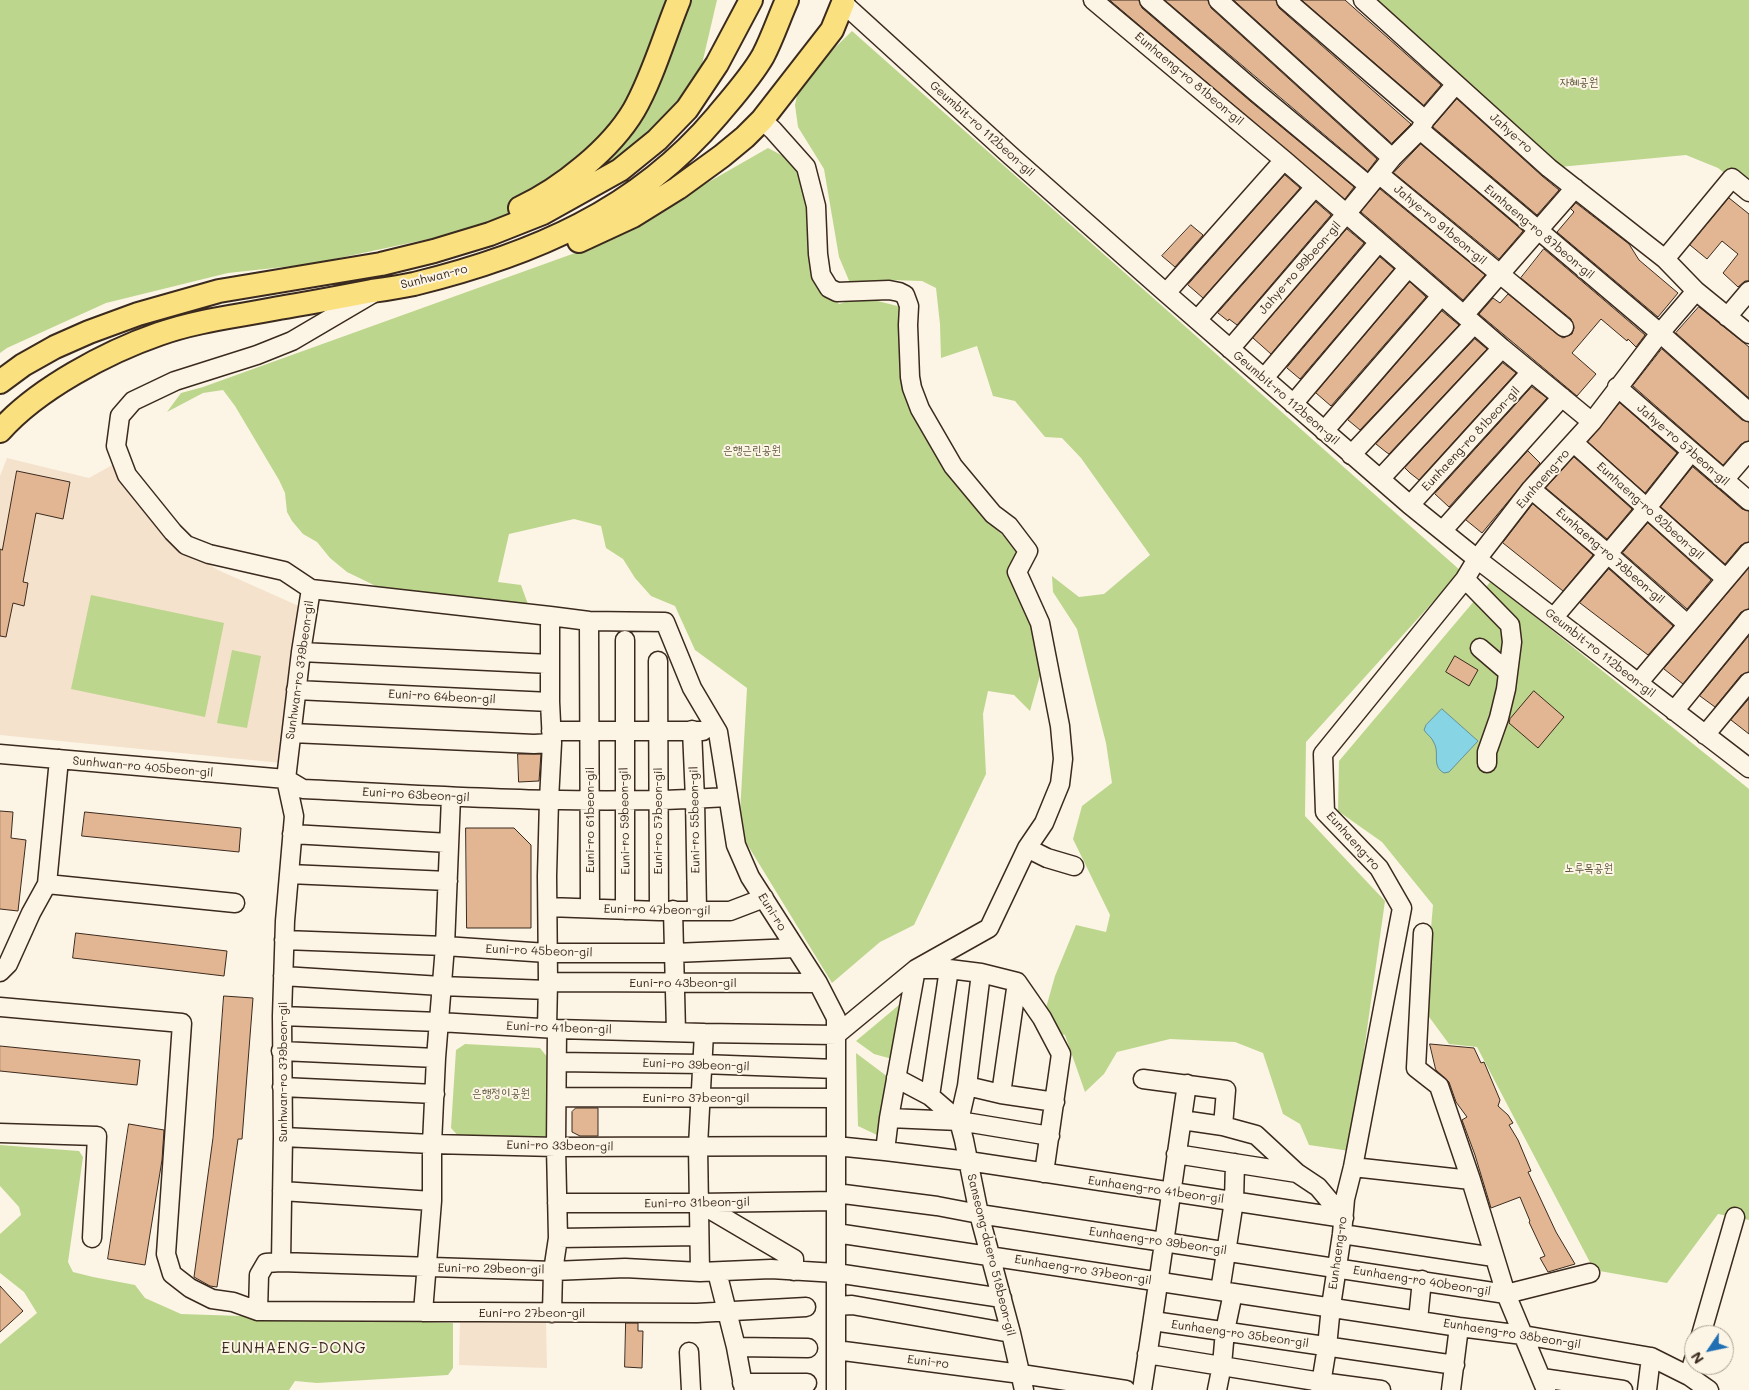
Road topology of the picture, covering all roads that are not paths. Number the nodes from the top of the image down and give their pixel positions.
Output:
1 (679, 0) edge
2 (751, 0) edge
3 (787, 0) edge
4 (1092, 0) edge
5 (1149, 0) edge
6 (1218, 0) edge
7 (1286, 0) edge
8 (1363, 0) edge
9 (844, 1) edge
10 (1113, 6) edge
11 (1456, 84) junction
12 (762, 120) junction
13 (1422, 125) junction
14 (1392, 158) junction
15 (1284, 160) junction
16 (1374, 180) junction
17 (1314, 187) junction
18 (1575, 188) junction
19 (1749, 192) edge
20 (1346, 214) junction
21 (1538, 231) junction
22 (1379, 242) junction
23 (434, 251) junction
24 (503, 259) junction
25 (1665, 259) junction
26 (1408, 268) junction
27 (1500, 274) junction
28 (380, 290) junction
29 (1696, 291) junction
30 (1749, 291) edge
31 (1166, 293) junction
32 (1441, 296) junction
33 (1726, 317) junction
34 (1197, 320) junction
35 (1469, 320) junction
36 (1564, 327) dead end
37 (1660, 333) junction
38 (1749, 334) edge
39 (1502, 348) junction
40 (1230, 349) junction
41 (1532, 372) junction
42 (1264, 378) junction
43 (0, 382) edge
44 (1617, 387) junction
45 (1562, 397) junction
46 (1293, 404) junction
47 (1749, 412) edge
48 (1592, 422) junction
49 (0, 431) edge
50 (1324, 431) junction
51 (1574, 443) junction
52 (1749, 451) edge
53 (1691, 452) junction
54 (1351, 455) junction
55 (1380, 479) junction
56 (1724, 480) junction
57 (1531, 489) junction
58 (1749, 501) edge
59 (1410, 505) junction
60 (1646, 509) junction
61 (1442, 530) junction
62 (1749, 552) edge
63 (1608, 554) junction
64 (1477, 559) junction
65 (1726, 578) junction
66 (1465, 579) junction
67 (311, 589) junction
68 (550, 616) junction
69 (1554, 617) junction
70 (1749, 619) edge
71 (589, 621) junction
72 (1687, 624) junction
73 (625, 640) dead end
74 (1480, 648) dead end
75 (301, 652) junction
76 (658, 661) dead end
77 (550, 664) junction
78 (1508, 672) junction
79 (1639, 682) junction
80 (1749, 682) edge
81 (296, 690) junction
82 (550, 702) junction
83 (1674, 711) junction
84 (692, 730) junction
85 (624, 731) junction
86 (658, 731) junction
87 (590, 732) junction
88 (718, 732) junction
89 (292, 734) junction
90 (1705, 735) junction
91 (552, 737) junction
92 (0, 754) edge
93 (59, 760) junction
94 (1746, 760) edge
95 (1487, 763) dead end
96 (286, 779) junction
97 (451, 796) junction
98 (728, 797) junction
99 (659, 799) junction
100 (696, 799) junction
101 (549, 800) junction
102 (590, 800) junction
103 (624, 800) junction
104 (292, 834) junction
105 (449, 843) junction
106 (1027, 848) junction
107 (1074, 866) dead end
108 (289, 874) junction
109 (448, 881) junction
110 (47, 884) junction
111 (764, 898) junction
112 (235, 903) dead end
113 (548, 907) junction
114 (590, 908) junction
115 (625, 910) junction
116 (697, 910) junction
117 (666, 911) junction
118 (1423, 933) dead end
119 (284, 940) junction
120 (444, 946) junction
121 (795, 948) junction
122 (547, 953) junction
123 (674, 953) junction
124 (949, 968) junction
125 (916, 969) junction
126 (0, 972) edge
127 (981, 973) junction
128 (283, 976) junction
129 (1017, 982) junction
130 (676, 983) junction
131 (818, 984) junction
132 (441, 986) junction
133 (548, 986) junction
134 (0, 1007) edge
135 (282, 1016) junction
136 (439, 1022) junction
137 (552, 1028) junction
138 (676, 1032) junction
139 (704, 1033) junction
140 (836, 1035) junction
141 (281, 1051) junction
142 (436, 1058) junction
143 (557, 1062) junction
144 (702, 1064) junction
145 (836, 1069) junction
146 (896, 1078) junction
147 (1143, 1079) dead end
148 (1187, 1084) junction
149 (282, 1086) junction
150 (968, 1086) junction
151 (435, 1094) junction
152 (1001, 1094) junction
153 (930, 1096) junction
154 (557, 1097) junction
155 (700, 1098) junction
156 (836, 1098) junction
157 (1055, 1102) junction
158 (889, 1118) junction
159 (1182, 1120) junction
160 (958, 1121) junction
161 (1223, 1126) junction
162 (0, 1133) edge
163 (1050, 1136) junction
164 (284, 1137) junction
165 (432, 1144) junction
166 (698, 1146) junction
167 (836, 1146) junction
168 (556, 1147) junction
169 (885, 1150) junction
170 (1176, 1154) junction
171 (968, 1161) junction
172 (1235, 1163) junction
173 (1353, 1167) junction
174 (1044, 1173) junction
175 (1297, 1173) junction
176 (1471, 1180) junction
177 (282, 1190) junction
178 (1171, 1192) junction
179 (836, 1197) junction
180 (432, 1201) junction
181 (1234, 1201) junction
182 (557, 1203) junction
183 (698, 1203) junction
184 (979, 1214) junction
185 (1735, 1217) dead end
186 (1343, 1226) junction
187 (836, 1233) junction
188 (699, 1236) junction
189 (92, 1238) dead end
190 (558, 1238) junction
191 (1164, 1242) junction
192 (1227, 1250) junction
193 (991, 1255) junction
194 (1494, 1257) junction
195 (282, 1262) junction
196 (425, 1268) junction
197 (1337, 1268) junction
198 (553, 1271) junction
199 (794, 1271) junction
200 (708, 1272) junction
201 (1590, 1272) dead end
202 (836, 1273) junction
203 (1422, 1280) junction
204 (1158, 1282) junction
205 (1227, 1292) junction
206 (1506, 1294) junction
207 (1002, 1298) junction
208 (844, 1305) junction
209 (1330, 1306) junction
210 (806, 1307) dead end
211 (258, 1311) junction
212 (423, 1312) junction
213 (727, 1312) junction
214 (552, 1313) junction
215 (1418, 1320) junction
216 (1154, 1321) junction
217 (1704, 1325) edge
218 (1459, 1327) junction
219 (1225, 1331) junction
220 (1011, 1334) junction
221 (1523, 1335) junction
222 (736, 1347) junction
223 (1327, 1347) junction
224 (808, 1348) dead end
225 (836, 1350) junction
226 (689, 1352) dead end
227 (1147, 1354) junction
228 (1651, 1357) junction
229 (1222, 1365) junction
230 (1455, 1365) junction
231 (1689, 1376) joint
232 (1023, 1382) edge
233 (807, 1383) dead end
234 (1544, 1384) edge
235 (1320, 1386) edge
236 (743, 1387) edge
237 (691, 1390) edge
238 (836, 1390) edge
239 (1126, 1390) edge
240 (1142, 1390) edge
241 (1217, 1390) edge
242 (1381, 1390) edge
243 (1451, 1390) edge
244 (1623, 1390) edge
245 (1647, 1390) edge
246 (1709, 1390) edge

1 - 23 main road
2 - 23 main road, Sunhwan-ro
3 - 24 main road, Sunhwan-ro
4 - 10 street, Eunhaeng-ro 81beon-gil
5 - 16 street
6 - 14 street
7 - 13 street, Eunhaeng-ro 87beon-gil
8 - 11 street, Jahye-ro
9 - 12 main road
9 - 31 street, Geumbit-ro 112beon-gil
10 - 15 street, Eunhaeng-ro 81beon-gil
11 - 13 street, Jahye-ro 99beon-gil
11 - 18 street, Jahye-ro
12 - 24 main road
12 - 106 street
13 - 14 street, Jahye-ro 99beon-gil
13 - 21 street, Eunhaeng-ro 87beon-gil
14 - 16 street, Jahye-ro 99beon-gil
15 - 17 street, Eunhaeng-ro 81beon-gil
15 - 31 street
16 - 20 street, Jahye-ro 99beon-gil
16 - 27 street, Jahye-ro 91beon-gil
17 - 20 street, Eunhaeng-ro 81beon-gil
17 - 34 street
18 - 21 street
18 - 25 street, Jahye-ro
19 - 25 street
20 - 22 street, Eunhaeng-ro 81beon-gil
20 - 40 street, Jahye-ro 99beon-gil
21 - 27 street
21 - 37 street, Eunhaeng-ro 87beon-gil
22 - 26 street, Eunhaeng-ro 81beon-gil
22 - 42 street
23 - 43 main road, Sunhwan-ro
24 - 28 main road, Sunhwan-ro
25 - 29 street, Jahye-ro
26 - 32 street, Eunhaeng-ro 81beon-gil
26 - 46 street
27 - 35 street
27 - 36 street, Jahye-ro 91beon-gil
28 - 49 main road, Sunhwan-ro
28 - 67 street, Sunhwan-ro 379beon-gil
29 - 33 street, Jahye-ro
29 - 37 street, Eunhaeng-ro
30 - 33 street
31 - 34 street, Geumbit-ro 112beon-gil
32 - 35 street, Eunhaeng-ro 81beon-gil
32 - 50 street
33 - 38 street, Jahye-ro
34 - 40 street, Geumbit-ro 112beon-gil
35 - 39 street, Eunhaeng-ro 81beon-gil
35 - 54 street
37 - 44 street, Eunhaeng-ro
37 - 47 street, Eunhaeng-ro 87beon-gil
39 - 41 street, Eunhaeng-ro 81beon-gil
39 - 55 street
40 - 42 street, Geumbit-ro 112beon-gil
41 - 45 street, Eunhaeng-ro 81beon-gil
41 - 59 street, Eunhaeng-ro 81beon-gil
42 - 46 street, Geumbit-ro 112beon-gil
44 - 48 street, Eunhaeng-ro
44 - 53 street, Jahye-ro 57beon-gil
45 - 48 street, Eunhaeng-ro 81beon-gil
45 - 61 street
46 - 50 street, Geumbit-ro 112beon-gil
48 - 51 street, Eunhaeng-ro
50 - 54 street, Geumbit-ro 112beon-gil
51 - 57 street, Eunhaeng-ro
51 - 60 street, Eunhaeng-ro 82beon-gil
52 - 56 street
53 - 56 street, Jahye-ro 57beon-gil
53 - 60 street
54 - 55 street, Geumbit-ro 112beon-gil
55 - 59 street, Geumbit-ro 112beon-gil
56 - 58 street, Jahye-ro 57beon-gil
57 - 63 street, Eunhaeng-ro 78beon-gil
57 - 64 street, Eunhaeng-ro
59 - 61 street, Geumbit-ro 112beon-gil
60 - 63 street
60 - 65 street, Eunhaeng-ro 82beon-gil
61 - 64 street, Geumbit-ro 112beon-gil
62 - 65 street
63 - 69 street
63 - 72 street, Eunhaeng-ro 78beon-gil
64 - 66 street, Eunhaeng-ro
64 - 69 street, Geumbit-ro 112beon-gil
65 - 72 street
66 - 78 street
66 - 173 street, Eunhaeng-ro
67 - 68 street
67 - 75 street, Sunhwan-ro 379beon-gil
68 - 71 street
68 - 77 street
69 - 79 street, Geumbit-ro 112beon-gil
70 - 83 street
71 - 87 street, Euni-ro 61beon-gil
71 - 88 street
72 - 79 street
73 - 85 street, Euni-ro 59beon-gil
74 - 78 street
75 - 77 street
75 - 81 street, Sunhwan-ro 379beon-gil
76 - 86 street
77 - 82 street
78 - 95 street
79 - 83 street, Geumbit-ro 112beon-gil
80 - 90 street
81 - 82 street, Euni-ro 64beon-gil
81 - 89 street, Sunhwan-ro 379beon-gil
82 - 91 street
83 - 90 street, Geumbit-ro 112beon-gil
84 - 86 street
84 - 88 street
84 - 100 street, Euni-ro 55beon-gil
85 - 86 street
85 - 87 street
85 - 103 street, Euni-ro 59beon-gil
86 - 99 street, Euni-ro 57beon-gil
87 - 91 street
87 - 102 street, Euni-ro 61beon-gil
88 - 98 street, Euni-ro
89 - 91 street
89 - 96 street, Sunhwan-ro 379beon-gil
90 - 94 street, Geumbit-ro 112beon-gil
91 - 101 street
92 - 93 street, Sunhwan-ro 405beon-gil
93 - 96 street, Sunhwan-ro 405beon-gil
93 - 110 street
96 - 97 street, Euni-ro 63beon-gil
96 - 104 street, Sunhwan-ro 379beon-gil
97 - 101 street, Euni-ro 63beon-gil
97 - 105 street
98 - 100 street, Euni-ro 63beon-gil
98 - 111 street, Euni-ro
99 - 100 street, Euni-ro 63beon-gil
99 - 103 street, Euni-ro 63beon-gil
99 - 117 street, Euni-ro 57beon-gil
100 - 116 street, Euni-ro 55beon-gil
101 - 102 street, Euni-ro 63beon-gil
101 - 113 street
102 - 103 street, Euni-ro 63beon-gil
102 - 114 street, Euni-ro 61beon-gil
103 - 115 street, Euni-ro 59beon-gil
104 - 105 street
104 - 108 street, Sunhwan-ro 379beon-gil
105 - 109 street
106 - 107 street
106 - 125 street
108 - 109 street
108 - 119 street, Sunhwan-ro 379beon-gil
109 - 120 street
110 - 112 street
110 - 126 street
111 - 116 street, Euni-ro 47beon-gil
111 - 121 street, Euni-ro
113 - 114 street, Euni-ro 47beon-gil
113 - 122 street
114 - 115 street, Euni-ro 47beon-gil
115 - 117 street, Euni-ro 47beon-gil
116 - 117 street, Euni-ro 47beon-gil
117 - 123 street, Euni-ro 57beon-gil
118 - 176 street
119 - 120 street, Euni-ro 45beon-gil
119 - 128 street, Sunhwan-ro 379beon-gil
120 - 122 street, Euni-ro 45beon-gil
120 - 132 street
121 - 123 street, Euni-ro 45beon-gil
121 - 131 street, Euni-ro
122 - 123 street, Euni-ro 45beon-gil
122 - 133 street
123 - 130 street, Euni-ro 57beon-gil
124 - 125 street
124 - 127 street
124 - 153 street
125 - 140 street
125 - 146 street
127 - 129 street
127 - 150 street
128 - 132 street, Euni-ro 43beon-gil
128 - 135 street, Sunhwan-ro 379beon-gil
129 - 152 street
129 - 157 street
130 - 131 street, Euni-ro 43beon-gil
130 - 133 street, Euni-ro 43beon-gil
130 - 138 street, Euni-ro 57beon-gil
131 - 140 street, Euni-ro
132 - 133 street, Euni-ro 43beon-gil
132 - 136 street
133 - 137 street
134 - 211 street, Euni-ro 27beon-gil
135 - 136 street, Euni-ro 41beon-gil
135 - 141 street, Sunhwan-ro 379beon-gil
136 - 137 street, Euni-ro 41beon-gil
136 - 142 street
137 - 138 street, Euni-ro 41beon-gil
137 - 143 street
138 - 139 street, Euni-ro 41beon-gil
139 - 140 street, Euni-ro 41beon-gil
139 - 144 street
140 - 145 street, Euni-ro
141 - 142 street
141 - 149 street, Sunhwan-ro 379beon-gil
142 - 151 street
143 - 144 street, Euni-ro 39beon-gil
143 - 154 street
144 - 145 street, Euni-ro 39beon-gil
144 - 155 street
145 - 156 street, Euni-ro
146 - 153 street
146 - 158 street
147 - 148 street
148 - 159 street
148 - 161 street
149 - 151 street
149 - 164 street, Sunhwan-ro 379beon-gil
150 - 152 street
150 - 160 street
151 - 165 street
152 - 157 street
153 - 160 street
154 - 155 street, Euni-ro 37beon-gil
154 - 168 street
155 - 156 street, Euni-ro 37beon-gil
155 - 166 street
156 - 167 street, Euni-ro
157 - 163 street
158 - 160 street
158 - 169 street
159 - 161 street
159 - 170 street
160 - 163 street
160 - 171 street, Sanseong-daero 518beon-gil
161 - 175 street
162 - 189 street
163 - 174 street
164 - 165 street, Euni-ro 33beon-gil
164 - 177 street, Sunhwan-ro 379beon-gil
165 - 168 street, Euni-ro 33beon-gil
165 - 180 street
166 - 167 street, Euni-ro 33beon-gil
166 - 168 street, Euni-ro 33beon-gil
166 - 183 street
167 - 169 street
167 - 179 street, Euni-ro
168 - 182 street
169 - 171 street
170 - 172 street
170 - 178 street
171 - 174 street, Eunhaeng-ro 41beon-gil
171 - 184 street, Sanseong-daero 518beon-gil
172 - 175 street
172 - 181 street
173 - 176 street
173 - 186 street, Eunhaeng-ro
174 - 178 street, Eunhaeng-ro 41beon-gil
175 - 186 street
176 - 194 street
177 - 180 street
177 - 195 street, Sunhwan-ro 379beon-gil
178 - 181 street, Eunhaeng-ro 41beon-gil
178 - 191 street
179 - 183 street, Euni-ro 31beon-gil
179 - 184 street
179 - 187 street, Euni-ro
180 - 196 street
181 - 186 street, Eunhaeng-ro 41beon-gil
181 - 192 street
182 - 183 street, Euni-ro 31beon-gil
182 - 190 street
183 - 188 street
183 - 199 street
184 - 191 street, Eunhaeng-ro 39beon-gil
184 - 193 street, Sanseong-daero 518beon-gil
185 - 217 street
186 - 194 street, Eunhaeng-ro 41beon-gil
186 - 197 street, Eunhaeng-ro
187 - 193 street, Eunhaeng-ro 37beon-gil
187 - 202 street, Euni-ro
188 - 190 street
188 - 200 street
190 - 198 street
191 - 192 street, Eunhaeng-ro 39beon-gil
191 - 204 street
192 - 197 street, Eunhaeng-ro 39beon-gil
192 - 205 street
193 - 204 street, Eunhaeng-ro 37beon-gil
193 - 207 street, Sanseong-daero 518beon-gil
194 - 206 street
195 - 196 street, Euni-ro 29beon-gil
195 - 211 street
196 - 198 street, Euni-ro 29beon-gil
196 - 212 street
197 - 203 street, Eunhaeng-ro 40beon-gil
197 - 209 street, Eunhaeng-ro
198 - 200 street, Euni-ro 29beon-gil
198 - 214 street
199 - 200 street, Euni-ro 29beon-gil
199 - 202 street, Euni-ro 29beon-gil
200 - 213 street
201 - 206 street
202 - 207 street
202 - 208 street, Euni-ro
203 - 206 street, Eunhaeng-ro 40beon-gil
203 - 215 street
204 - 205 street, Eunhaeng-ro 37beon-gil
204 - 216 street
205 - 209 street, Eunhaeng-ro 37beon-gil
205 - 219 street
206 - 221 street
207 - 220 street, Sanseong-daero 518beon-gil
208 - 220 street
208 - 225 street, Euni-ro
209 - 215 street, Eunhaeng-ro 38beon-gil
209 - 223 street, Eunhaeng-ro
210 - 213 street, Euni-ro 27beon-gil
211 - 212 street, Euni-ro 27beon-gil
212 - 214 street, Euni-ro 27beon-gil
213 - 214 street, Euni-ro 27beon-gil
213 - 222 street
215 - 218 street, Eunhaeng-ro 38beon-gil
216 - 219 street, Eunhaeng-ro 35beon-gil
216 - 227 street
218 - 221 street, Eunhaeng-ro 38beon-gil
218 - 230 street
219 - 223 street, Eunhaeng-ro 35beon-gil
219 - 229 street
220 - 232 street, Sanseong-daero 518beon-gil
221 - 228 street, Eunhaeng-ro 38beon-gil
221 - 234 street
222 - 224 street
222 - 236 street
223 - 230 street, Eunhaeng-ro 35beon-gil
223 - 235 street, Eunhaeng-ro
225 - 232 street, Euni-ro
225 - 238 street, Euni-ro
226 - 237 street
227 - 229 street
227 - 240 street
228 - 231 street, Eunhaeng-ro 38beon-gil
228 - 245 street
229 - 235 street
229 - 241 street
230 - 243 street
231 - 246 street, Eunhaeng-ro 38beon-gil
232 - 239 street, Euni-ro
233 - 236 street
234 - 244 street
235 - 242 street

